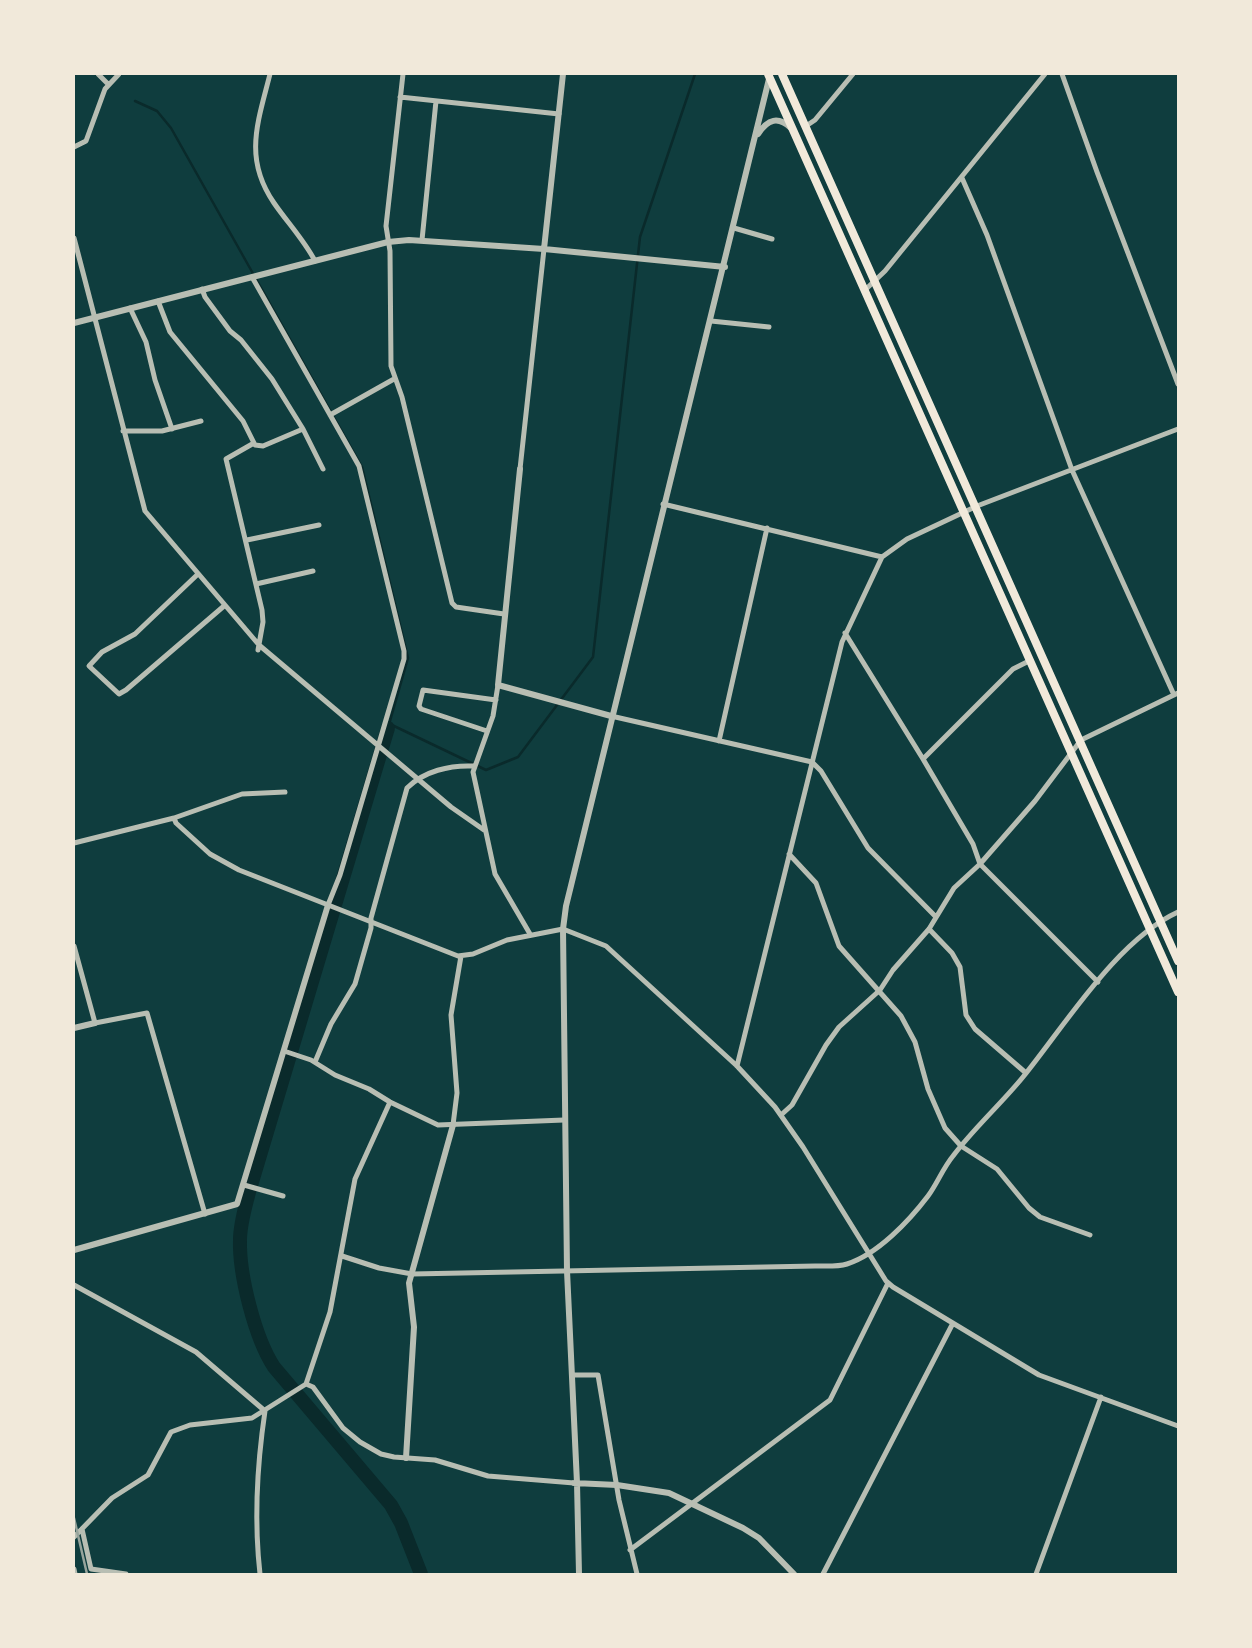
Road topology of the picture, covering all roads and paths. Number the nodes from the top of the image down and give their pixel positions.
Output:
1 (99, 74) edge
2 (119, 74) edge
3 (270, 74) edge
4 (403, 74) edge
5 (563, 74) edge
6 (782, 74) edge
7 (853, 74) edge
8 (1045, 74) edge
9 (1062, 74) edge
10 (769, 75) edge
11 (108, 85) junction
12 (400, 97) junction
13 (436, 101) junction
14 (559, 114) junction
15 (806, 125) junction
16 (793, 130) junction
17 (756, 137) junction
18 (74, 147) edge
19 (962, 178) junction
20 (734, 228) junction
21 (74, 238) edge
22 (772, 239) dead end
23 (422, 240) junction
24 (388, 242) junction
25 (544, 249) junction
26 (315, 261) junction
27 (725, 267) junction
28 (252, 277) junction
29 (876, 281) junction
30 (202, 289) junction
31 (866, 290) junction
32 (158, 301) junction
33 (130, 308) junction
34 (94, 317) junction
35 (711, 321) junction
36 (74, 323) edge
37 (769, 327) dead end
38 (394, 379) junction
39 (1178, 384) edge
40 (330, 415) junction
41 (201, 421) dead end
42 (172, 429) junction
43 (303, 429) junction
44 (1178, 429) edge
45 (123, 431) junction
46 (254, 443) junction
47 (323, 469) dead end
48 (520, 469) joint
49 (1072, 470) junction
50 (664, 504) junction
51 (977, 506) junction
52 (965, 512) junction
53 (319, 525) dead end
54 (767, 528) junction
55 (247, 540) junction
56 (881, 556) junction
57 (313, 570) dead end
58 (198, 574) junction
59 (256, 584) junction
60 (225, 606) junction
61 (504, 614) junction
62 (845, 633) junction
63 (258, 648) junction
64 (1029, 661) junction
65 (498, 685) junction
66 (1176, 694) edge
67 (496, 700) junction
68 (611, 716) junction
69 (487, 731) junction
70 (1082, 740) junction
71 (719, 741) junction
72 (380, 748) junction
73 (1071, 751) junction
74 (923, 759) junction
75 (812, 762) junction
76 (473, 765) junction
77 (419, 780) junction
78 (285, 792) dead end
79 (174, 818) junction
80 (484, 831) junction
81 (74, 843) edge
82 (789, 853) junction
83 (980, 864) junction
84 (332, 907) junction
85 (1178, 912) edge
86 (936, 917) junction
87 (1161, 921) junction
88 (371, 922) junction
89 (1150, 928) junction
90 (563, 929) junction
91 (929, 929) junction
92 (530, 934) junction
93 (74, 946) edge
94 (461, 956) junction
95 (1178, 961) edge
96 (1098, 982) junction
97 (880, 990) junction
98 (1178, 992) edge
99 (94, 1023) junction
100 (74, 1028) edge
101 (289, 1052) junction
102 (316, 1062) junction
103 (737, 1066) junction
104 (1026, 1073) junction
105 (390, 1102) junction
106 (781, 1115) junction
107 (564, 1119) junction
108 (453, 1125) junction
109 (961, 1146) junction
110 (249, 1186) junction
111 (283, 1196) dead end
112 (205, 1215) junction
113 (1090, 1235) dead end
114 (74, 1250) edge
115 (868, 1253) junction
116 (342, 1256) junction
117 (567, 1271) junction
118 (412, 1274) junction
119 (888, 1283) junction
120 (74, 1285) edge
121 (953, 1323) junction
122 (572, 1375) junction
123 (306, 1384) junction
124 (1101, 1397) junction
125 (265, 1412) junction
126 (1178, 1426) edge
127 (405, 1458) junction
128 (576, 1483) junction
129 (617, 1485) junction
130 (692, 1504) junction
131 (82, 1529) junction
132 (74, 1538) edge
133 (630, 1550) junction
134 (74, 1569) edge
135 (75, 1574) edge
136 (126, 1574) edge
137 (260, 1574) edge
138 (579, 1574) edge
139 (637, 1574) edge
140 (794, 1574) edge
141 (823, 1574) edge
142 (1036, 1574) edge

1 - 11 street
2 - 11 street
3 - 26 street
4 - 12 street
5 - 14 street
6 - 15 highway
7 - 15 street
8 - 19 street
9 - 39 street
10 - 16 highway
10 - 17 street
11 - 18 street
12 - 13 street
12 - 24 street
13 - 14 street
13 - 23 street
14 - 25 street
15 - 29 highway
16 - 17 street
16 - 31 highway
17 - 20 street
19 - 29 street
19 - 49 street
20 - 22 street
20 - 27 street
21 - 34 street
23 - 24 street
23 - 25 street
24 - 26 street
24 - 38 street
25 - 27 street
25 - 48 street
26 - 28 street
27 - 35 street
28 - 30 street
28 - 40 street
29 - 31 street
29 - 51 highway
30 - 32 street
30 - 43 street
31 - 52 highway
32 - 33 street
32 - 46 street
33 - 34 street
33 - 42 street
34 - 36 street
34 - 45 street
35 - 37 street
35 - 50 street
38 - 40 street
38 - 61 street
40 - 72 street
41 - 42 street
42 - 45 street
43 - 46 street
43 - 47 street
44 - 49 street
45 - 58 street
46 - 55 street
48 - 61 street
49 - 51 street
49 - 66 street
50 - 54 street
50 - 68 street
51 - 52 street
51 - 70 highway
52 - 56 street
52 - 64 highway
53 - 55 street
54 - 56 street
54 - 71 street
55 - 59 street
56 - 62 street
57 - 59 street
58 - 60 street
58 - 60 street
59 - 63 street
60 - 63 street
61 - 65 street
62 - 74 street
62 - 75 street
63 - 72 street
64 - 73 highway
64 - 74 street
65 - 67 street
65 - 68 street
66 - 70 street
67 - 69 street
67 - 69 street
68 - 71 street
68 - 90 street
69 - 76 street
70 - 73 street
70 - 87 highway
71 - 75 street
72 - 77 street
72 - 84 street
73 - 83 street
73 - 89 highway
74 - 83 street
75 - 82 street
75 - 86 street
76 - 77 street
76 - 80 street
77 - 80 street
77 - 88 street
78 - 79 street
79 - 81 street
79 - 84 street
80 - 92 street
82 - 97 street
82 - 103 street
83 - 86 street
83 - 96 street
84 - 88 street
84 - 101 street
85 - 87 street
86 - 91 street
87 - 89 street
87 - 95 highway
88 - 94 street
88 - 102 street
89 - 96 street
89 - 98 highway
90 - 92 street
90 - 103 street
90 - 107 street
91 - 97 street
91 - 104 street
92 - 94 street
93 - 99 street
94 - 108 street
96 - 104 street
97 - 106 street
97 - 109 street
99 - 100 street
99 - 112 street
101 - 102 street
101 - 110 street
102 - 105 street
103 - 106 street
104 - 109 street
105 - 108 street
105 - 116 street
106 - 115 street
107 - 108 street
107 - 117 street
108 - 118 street
109 - 113 street
109 - 115 street
110 - 111 street
110 - 112 street
112 - 114 street
115 - 117 street
115 - 119 street
116 - 118 street
116 - 123 street
117 - 118 street
117 - 122 street
118 - 127 street
119 - 121 street
119 - 130 street
120 - 125 street
121 - 124 street
121 - 141 street
122 - 128 street
122 - 129 street
123 - 125 street
123 - 127 street
124 - 126 street
124 - 142 street
125 - 131 street
125 - 137 street
127 - 128 street
128 - 129 street
128 - 138 street
129 - 130 street
129 - 133 street
130 - 133 street
130 - 140 street
131 - 132 street
131 - 136 street
133 - 139 street
134 - 135 street

